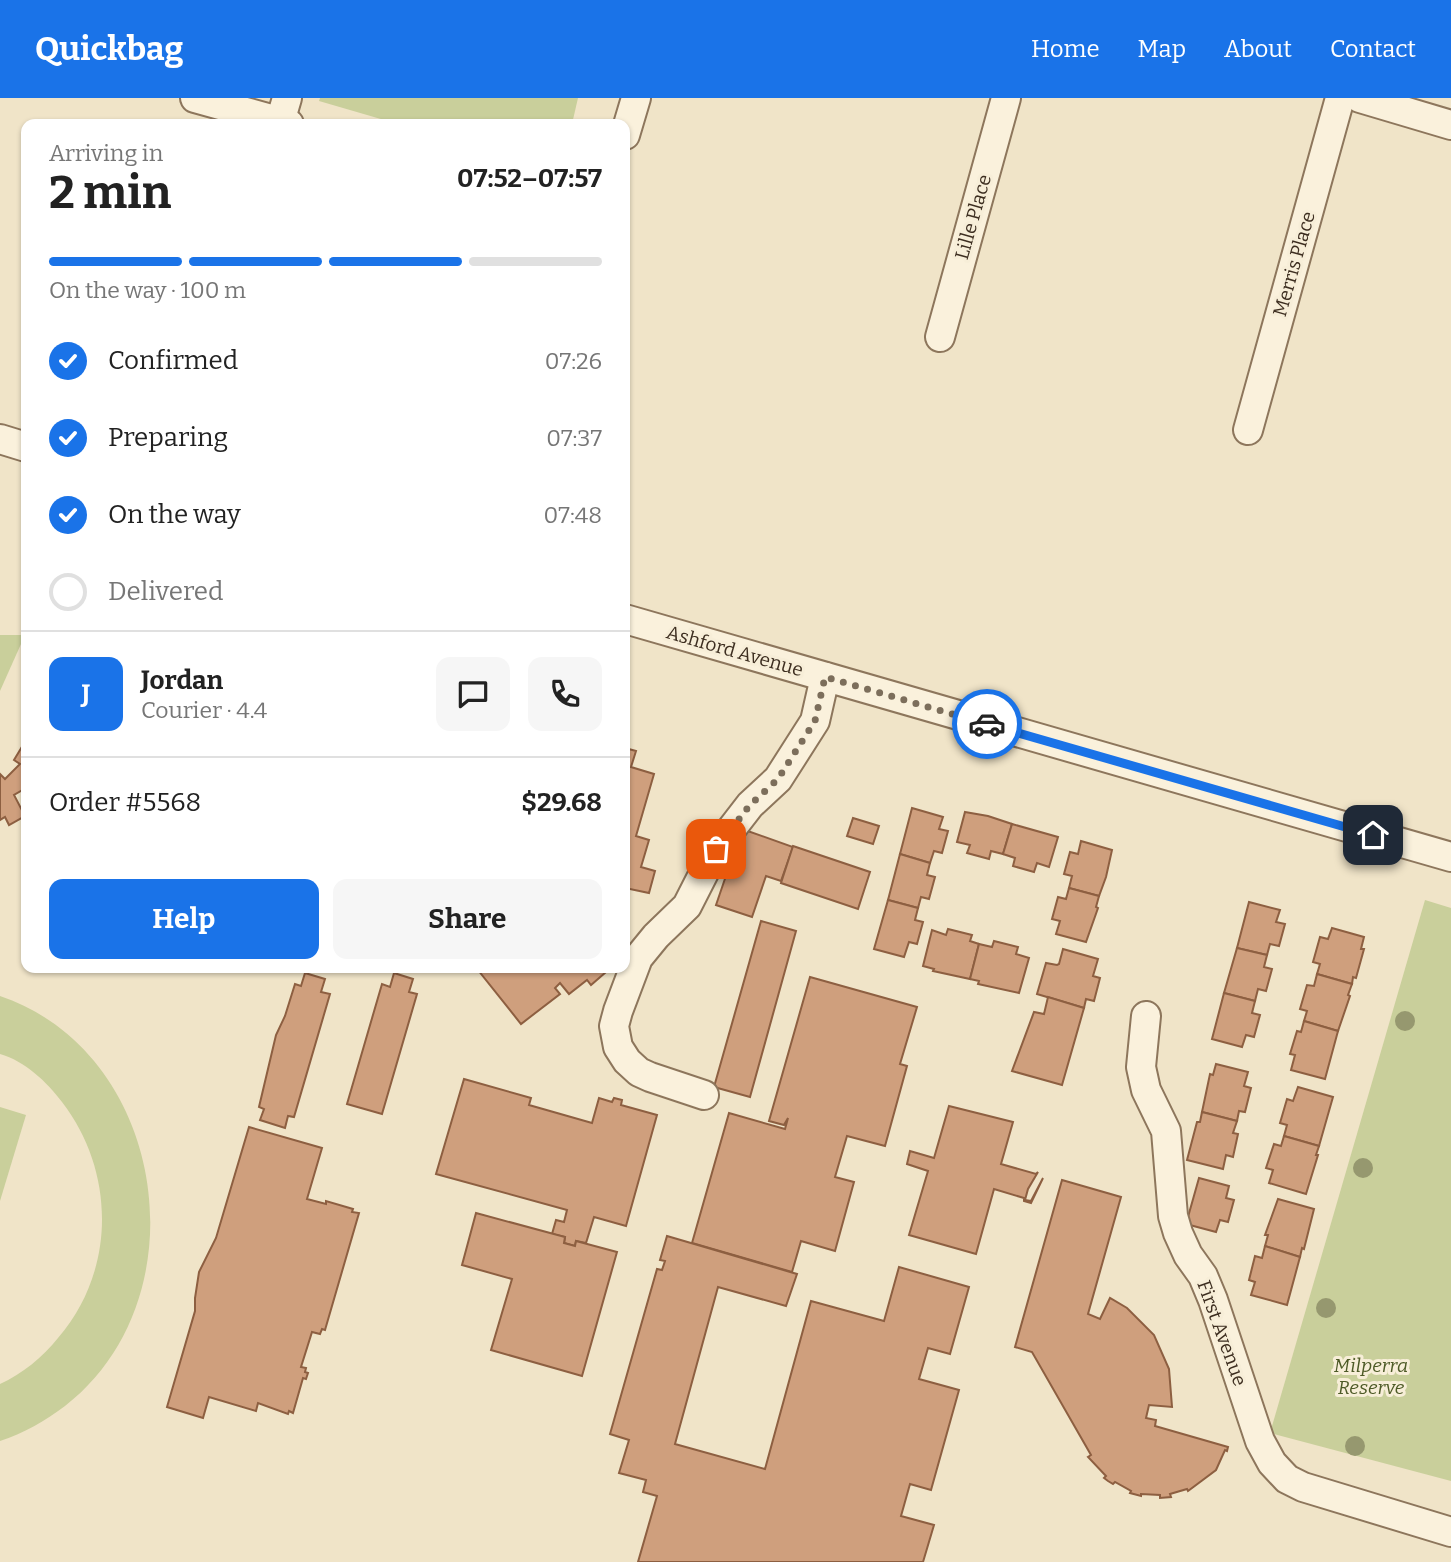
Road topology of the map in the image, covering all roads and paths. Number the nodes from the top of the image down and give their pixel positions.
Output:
1 (195, 98) edge
2 (636, 98) edge
3 (1006, 98) edge
4 (1340, 98) edge
5 (1360, 98) edge
6 (286, 115) edge
7 (630, 119) edge
8 (1451, 125) edge
9 (940, 337) dead end
10 (1248, 430) dead end
11 (0, 439) edge
12 (21, 445) edge
13 (630, 620) edge
14 (825, 677) junction
15 (1451, 857) edge
16 (1146, 1016) dead end
17 (704, 1095) dead end
18 (1451, 1532) edge

1 - 6 street
2 - 7 street
3 - 9 street, Lille Place
4 - 10 street, Merris Place
5 - 8 street
11 - 12 street
13 - 14 street, Ashford Avenue
14 - 15 street, Ashford Avenue
14 - 17 street
16 - 18 street, First Avenue

